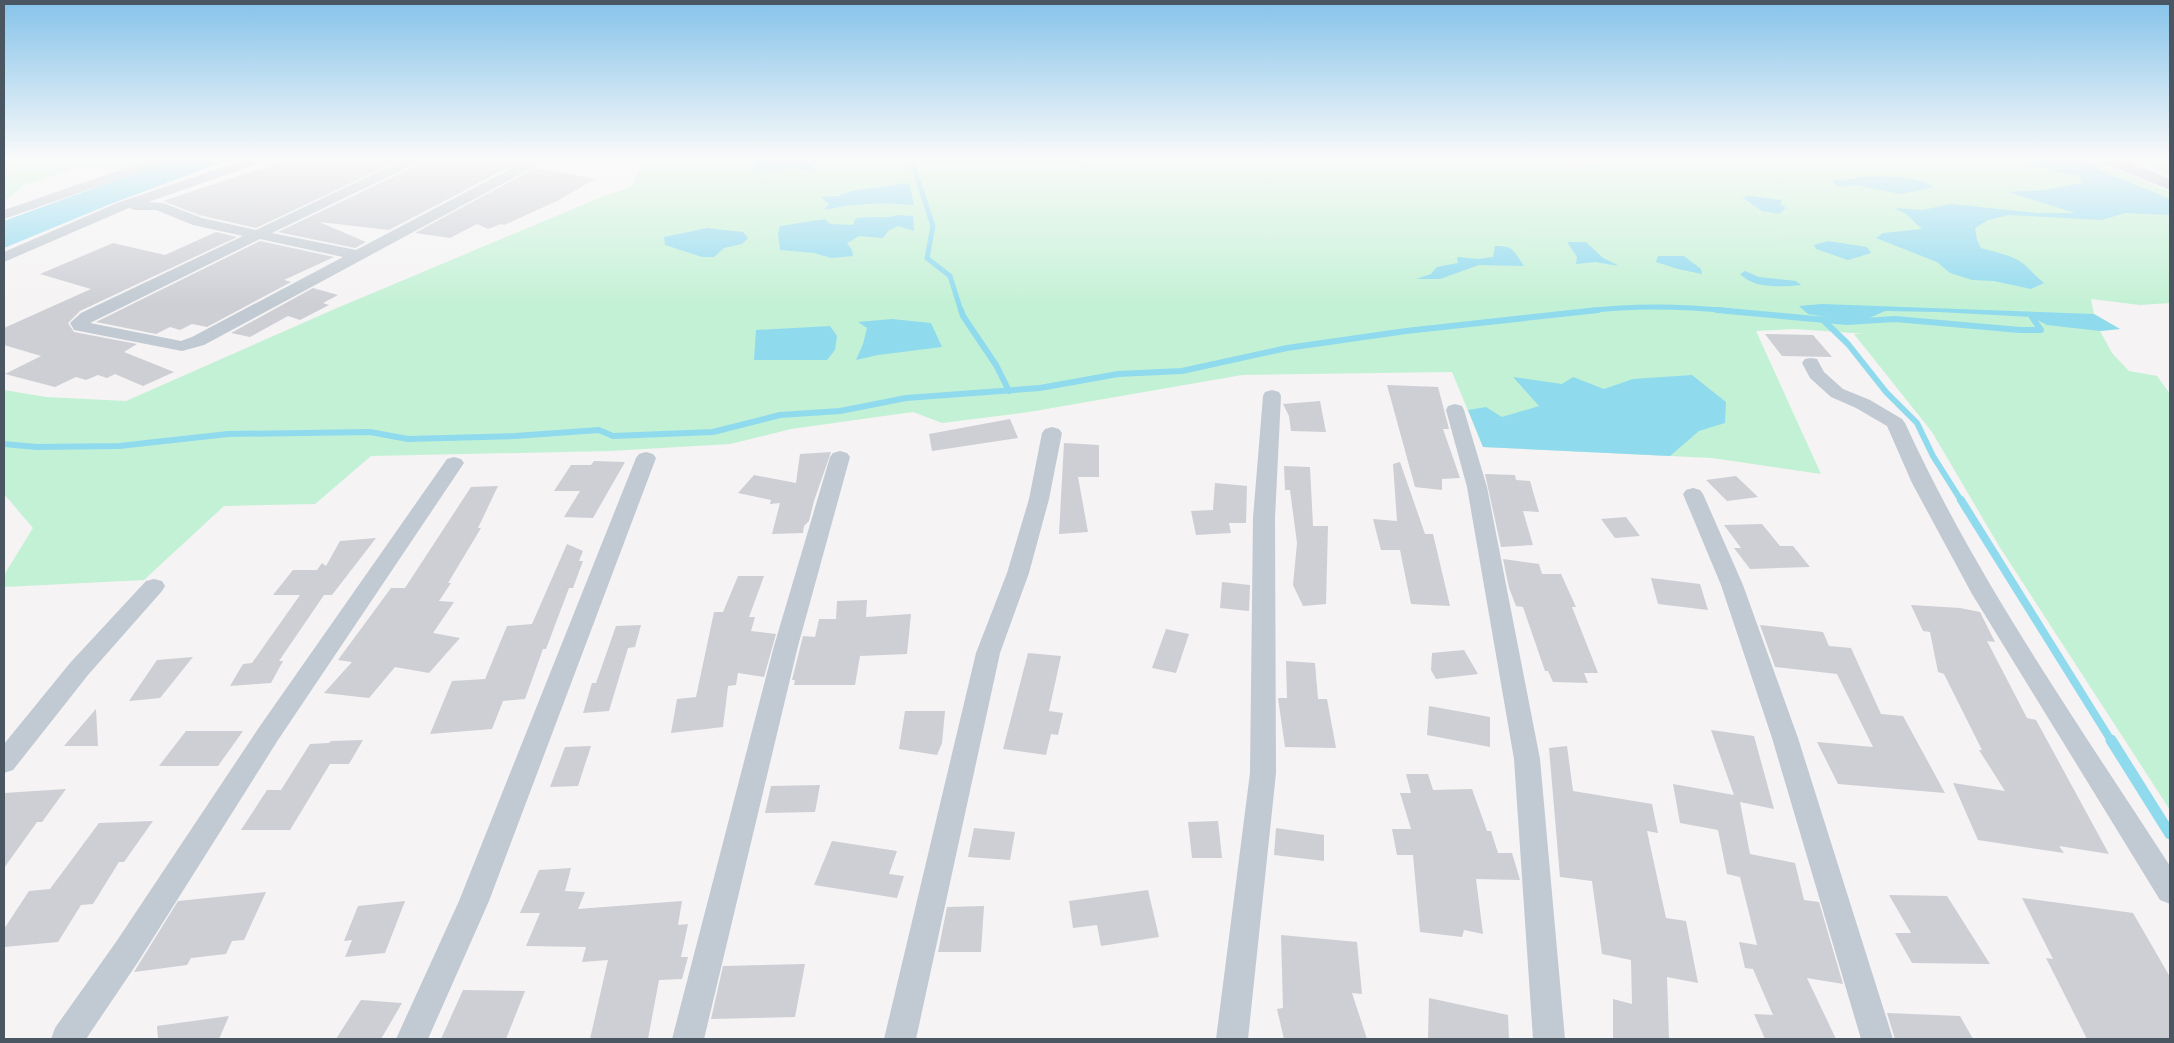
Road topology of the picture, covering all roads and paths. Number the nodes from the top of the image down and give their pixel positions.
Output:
1 (25, 208) edge
2 (118, 208) edge
3 (162, 208) edge
4 (311, 208) edge
5 (445, 208) edge
6 (4, 215) edge
7 (254, 235) junction
8 (356, 255) junction
9 (4, 258) edge
10 (1811, 363) dead end
11 (1272, 396) dead end
12 (1455, 410) dead end
13 (1052, 432) dead end
14 (840, 457) dead end
15 (646, 458) dead end
16 (454, 463) dead end
17 (1693, 494) dead end
18 (154, 586) dead end
19 (4, 763) edge
20 (2170, 891) edge
21 (67, 1039) edge
22 (412, 1039) edge
23 (688, 1039) edge
24 (900, 1039) edge
25 (1232, 1039) edge
26 (1550, 1039) edge
27 (1877, 1039) edge

1 - 6 street
2 - 9 street
3 - 7 street
4 - 7 street
5 - 8 street
7 - 8 street
7 - 8 street
10 - 20 street
11 - 25 street
12 - 26 street
13 - 24 street
14 - 23 street
15 - 22 street
16 - 21 street
17 - 27 street
18 - 19 street

